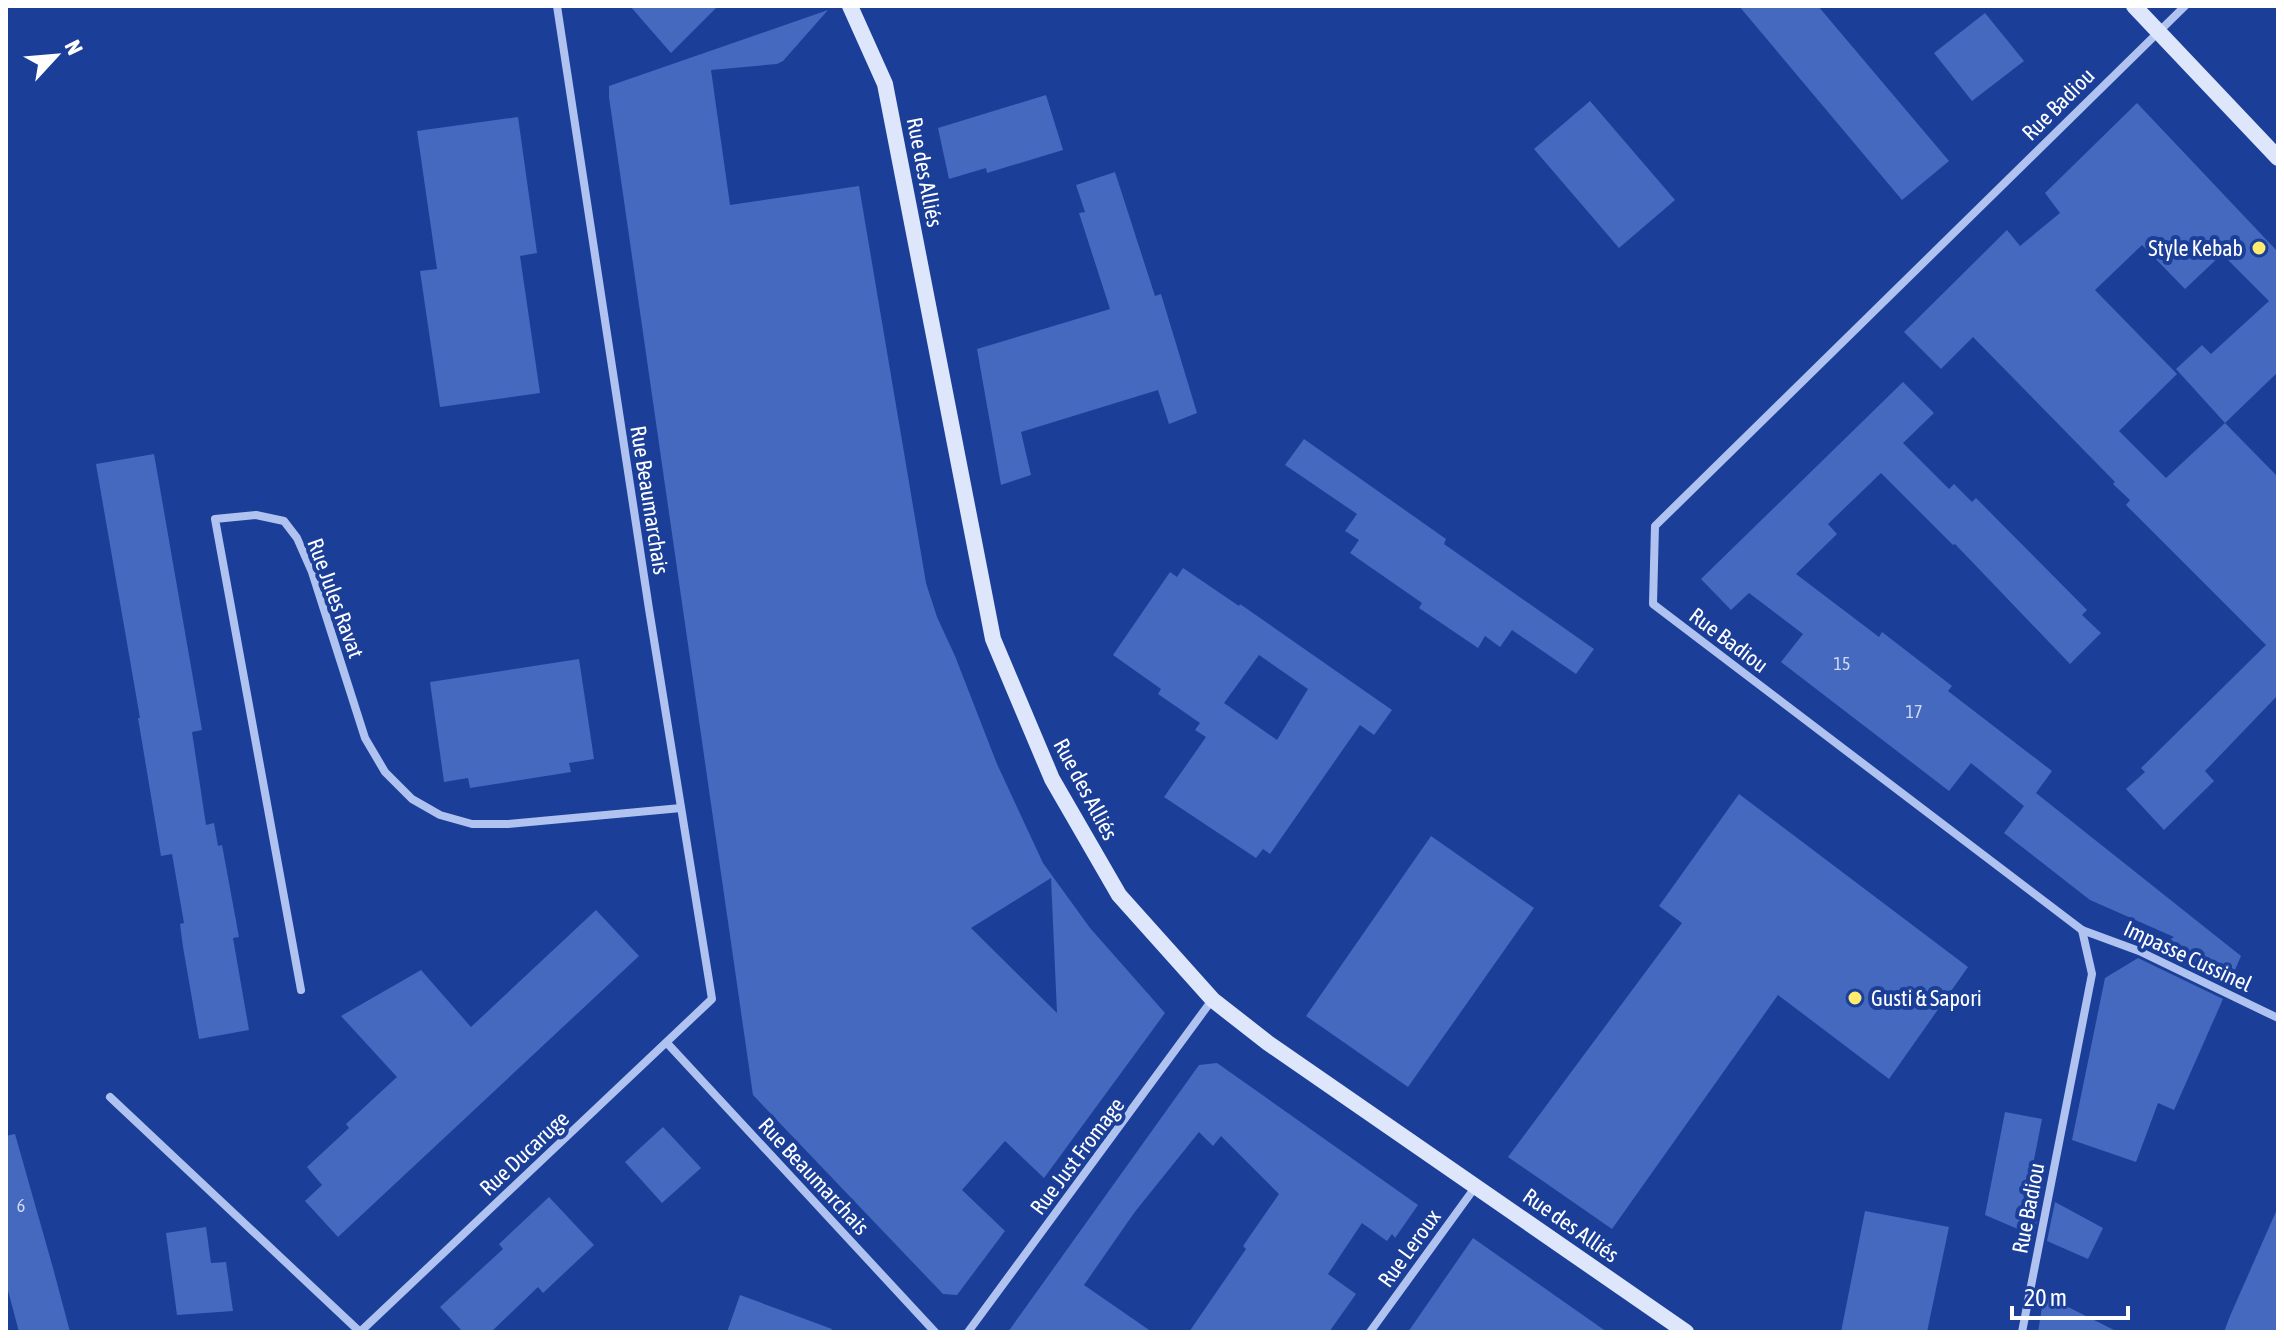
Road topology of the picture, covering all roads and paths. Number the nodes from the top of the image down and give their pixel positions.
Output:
1 (557, 6) edge
2 (850, 6) edge
3 (2134, 6) edge
4 (2185, 6) edge
5 (2158, 31) junction
6 (2278, 158) edge
7 (681, 808) junction
8 (2082, 930) junction
9 (301, 990) dead end
10 (712, 999) joint
11 (1213, 1000) junction
12 (2278, 1018) edge
13 (667, 1043) junction
14 (110, 1097) dead end
15 (1477, 1185) junction
16 (360, 1332) edge
17 (935, 1332) edge
18 (968, 1332) edge
19 (1370, 1332) edge
20 (1686, 1332) edge
21 (2022, 1332) edge

1 - 7 street, Rue Beaumarchais
2 - 11 street, Rue des Alliés
3 - 5 street
4 - 5 street
5 - 6 street
5 - 8 street, Rue Badiou
7 - 9 street, Rue Jules Ravat
7 - 10 street, Rue Beaumarchais
8 - 12 street, Impasse Cussinel
8 - 21 street, Rue Badiou
10 - 13 street, Rue Ducaruge
11 - 15 street, Rue des Alliés
11 - 18 street, Rue Just Fromage
13 - 16 street, Rue Ducaruge
13 - 17 street, Rue Beaumarchais
14 - 16 street, Rue Ducaruge
15 - 19 street, Rue Leroux
15 - 20 street, Rue des Alliés

